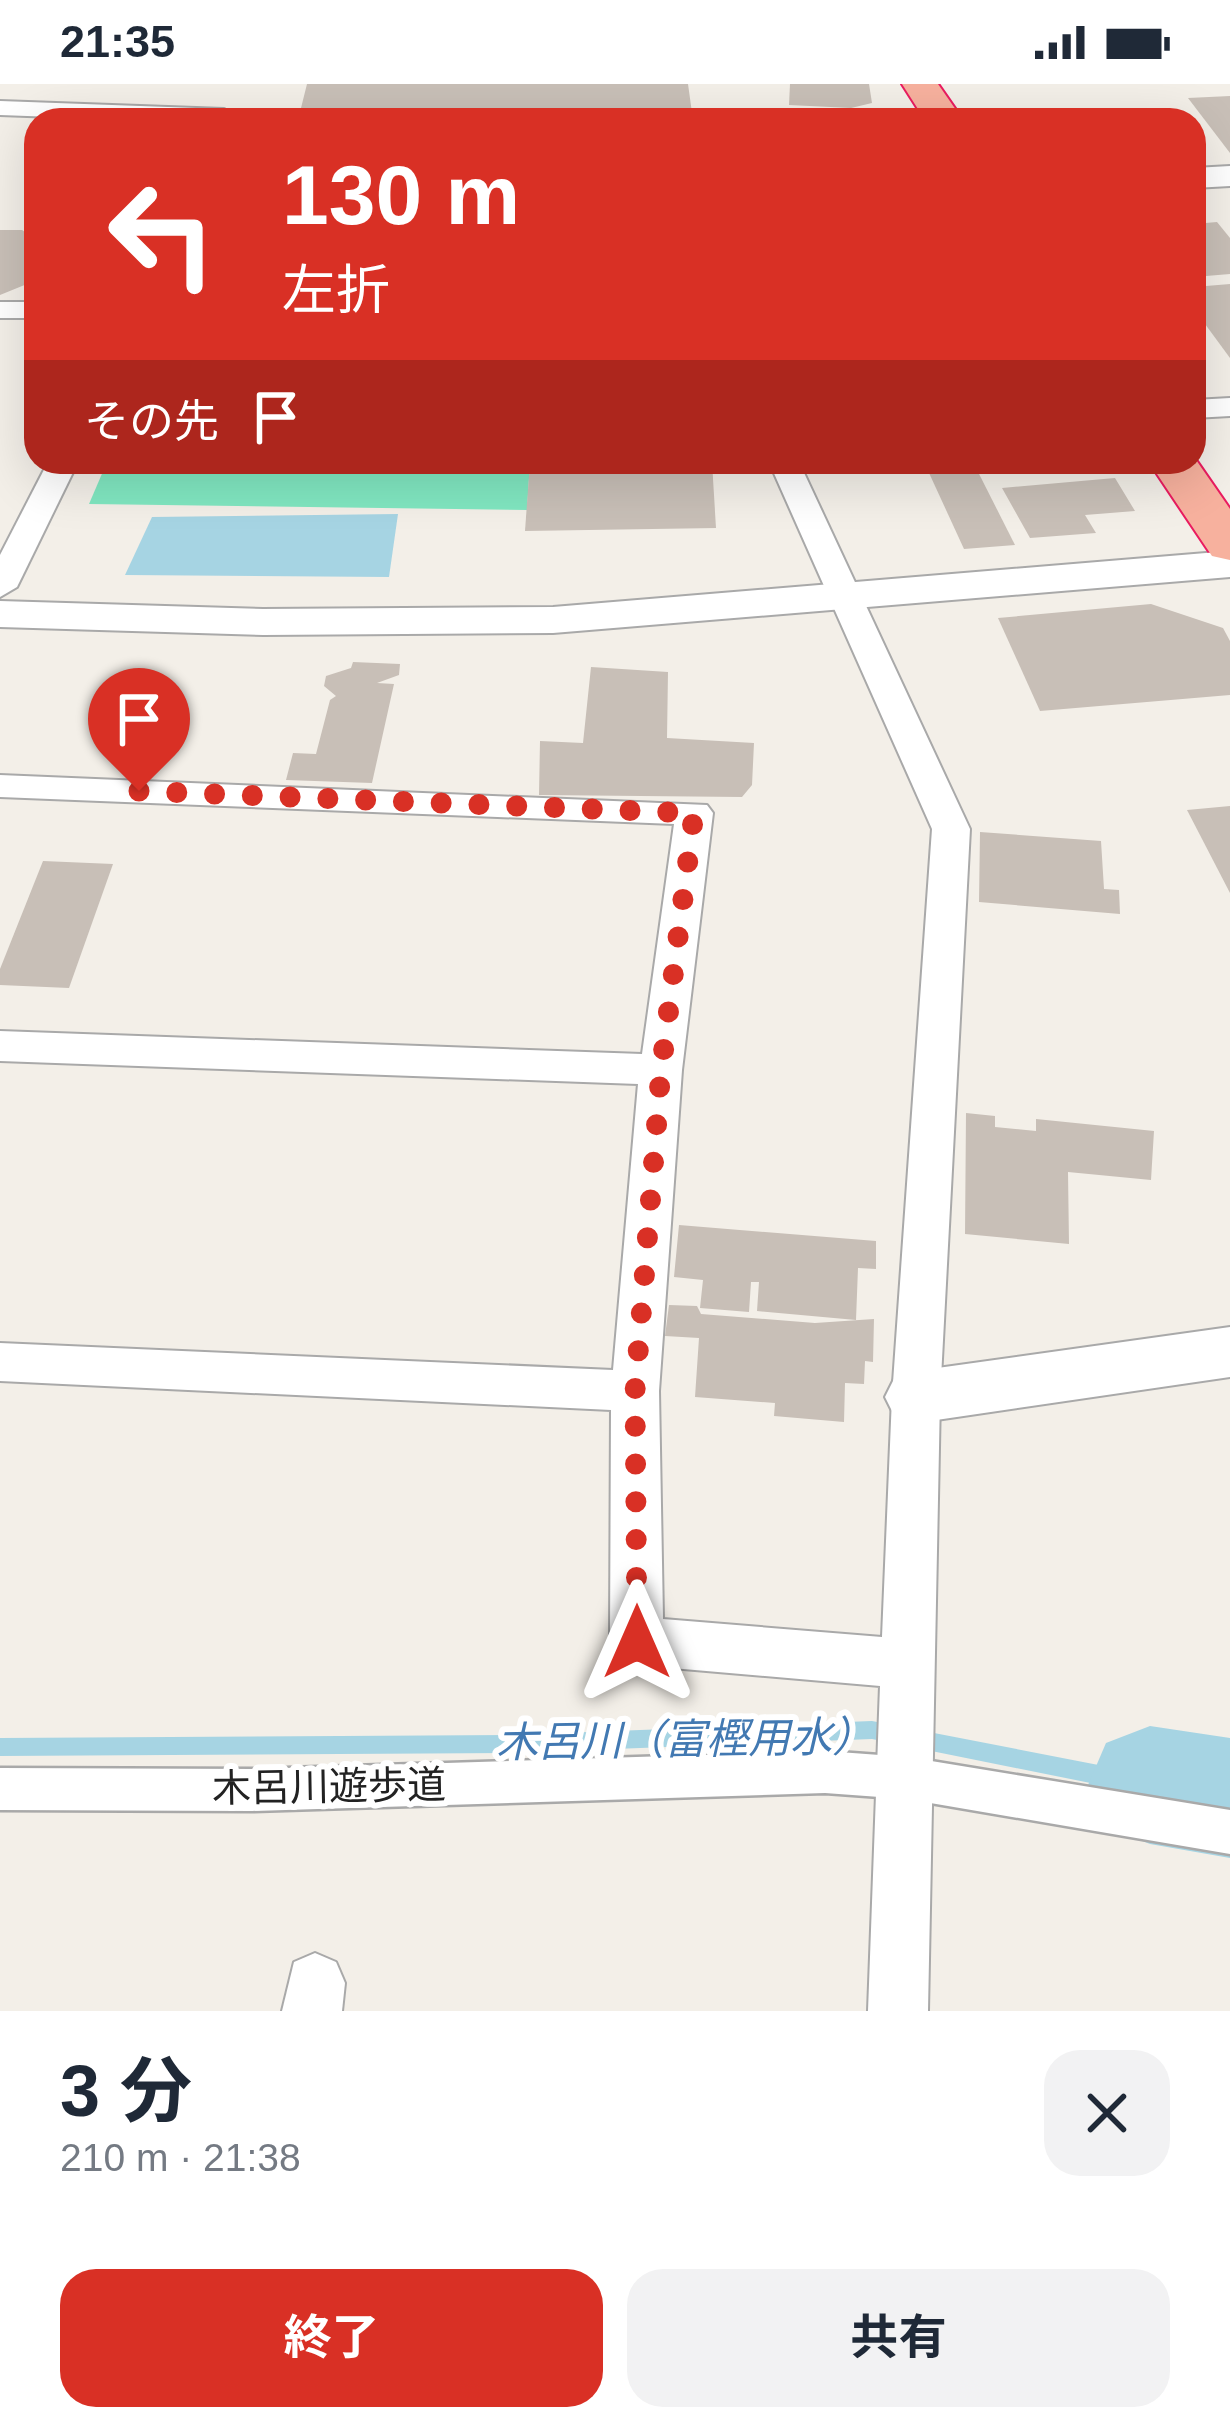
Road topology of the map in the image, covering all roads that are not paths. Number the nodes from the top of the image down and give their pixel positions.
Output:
1 (57, 474) edge
2 (789, 474) edge
3 (1181, 474) edge
4 (1230, 545) edge
5 (1230, 564) edge
6 (0, 587) edge
7 (844, 594) junction
8 (0, 614) edge
9 (0, 786) edge
10 (0, 1046) edge
11 (661, 1070) junction
12 (1230, 1352) edge
13 (0, 1362) edge
14 (635, 1391) junction
15 (916, 1397) junction
16 (910, 1727) junction
17 (0, 1789) edge
18 (1230, 1832) edge
19 (898, 2011) edge

1 - 6 street
2 - 7 street
3 - 4 highway
5 - 7 street
7 - 8 street
7 - 15 street
9 - 11 street
10 - 11 street
11 - 14 street
12 - 15 street
13 - 14 street
14 - 16 street
15 - 16 street
16 - 17 street, 木呂川遊歩道
16 - 18 street, 木呂川遊歩道
16 - 19 street

